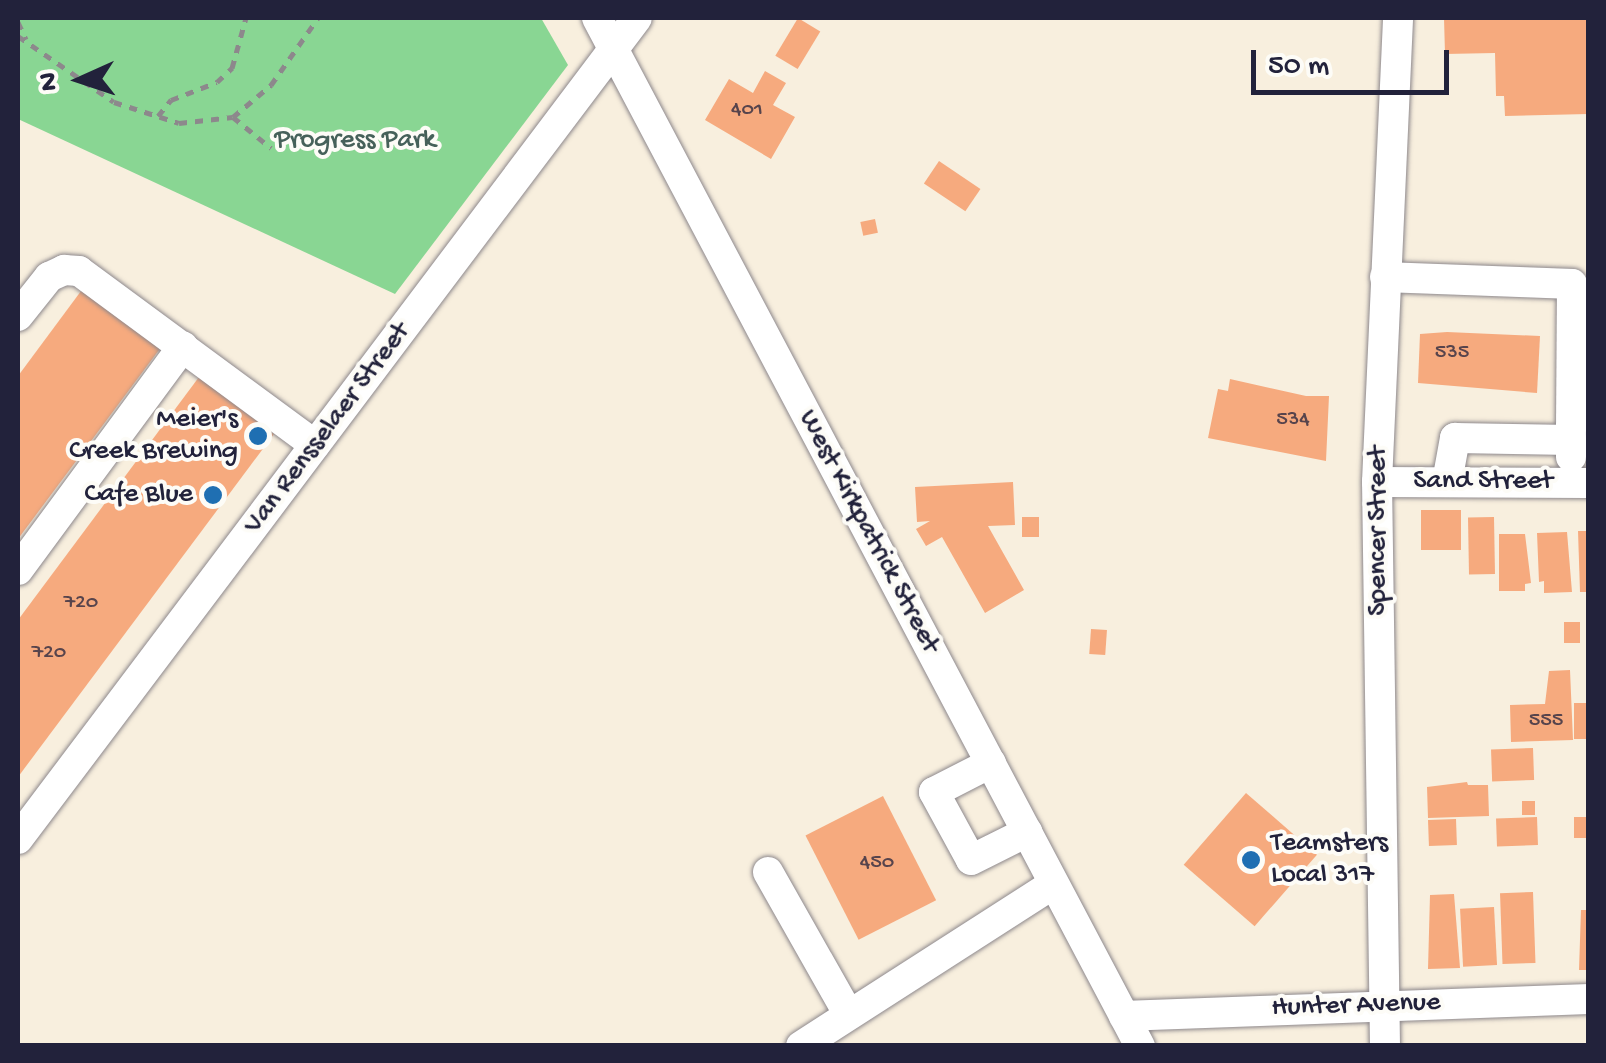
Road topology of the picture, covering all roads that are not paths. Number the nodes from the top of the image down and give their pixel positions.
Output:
1 (597, 18) edge
2 (637, 18) edge
3 (1398, 18) edge
4 (615, 51) junction
5 (1386, 277) junction
6 (18, 316) edge
7 (184, 346) junction
8 (1572, 440) junction
9 (316, 445) junction
10 (1377, 482) junction
11 (1447, 482) junction
12 (1579, 483) edge
13 (18, 570) edge
14 (991, 763) junction
15 (1026, 832) junction
16 (18, 839) edge
17 (768, 872) dead end
18 (1054, 884) junction
19 (1588, 999) edge
20 (1386, 1004) junction
21 (849, 1015) junction
22 (1124, 1016) junction
23 (801, 1046) edge
24 (1140, 1046) edge
25 (1386, 1046) edge

1 - 4 street, West Kirkpatrick Street
2 - 4 street, Van Rensselaer Street
3 - 5 street, Spencer Street
4 - 9 street, Van Rensselaer Street
4 - 14 street, West Kirkpatrick Street
5 - 8 street
5 - 10 street, Spencer Street
6 - 7 street
7 - 9 street
7 - 13 street
8 - 11 street
8 - 12 street
9 - 16 street, Van Rensselaer Street
10 - 11 street, Sand Street
10 - 20 street, Spencer Street
11 - 12 street, Sand Street
14 - 15 street, West Kirkpatrick Street
14 - 15 street
15 - 18 street, West Kirkpatrick Street
17 - 21 street
18 - 21 street
18 - 22 street, West Kirkpatrick Street
19 - 20 street, Hunter Avenue
20 - 22 street, Hunter Avenue
20 - 25 street, Spencer Street
21 - 23 street
22 - 24 street, West Kirkpatrick Street

